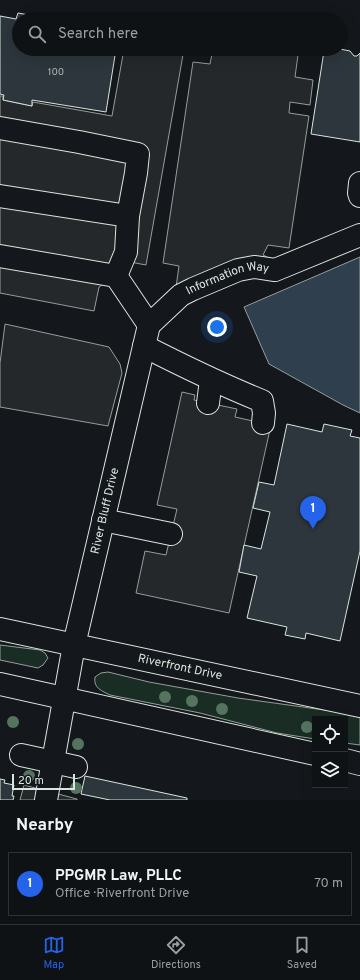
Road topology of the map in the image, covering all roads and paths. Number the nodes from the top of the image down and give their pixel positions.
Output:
1 (0, 128) edge
2 (360, 183) edge
3 (0, 196) edge
4 (360, 196) edge
5 (128, 216) junction
6 (360, 234) edge
7 (0, 256) edge
8 (116, 276) junction
9 (149, 325) junction
10 (144, 346) junction
11 (211, 380) junction
12 (208, 403) dead end
13 (263, 423) dead end
14 (103, 520) junction
15 (171, 534) dead end
16 (0, 629) edge
17 (74, 645) junction
18 (0, 684) edge
19 (64, 698) junction
20 (360, 706) edge
21 (312, 753) edge
22 (21, 755) dead end
23 (348, 761) edge
24 (53, 762) junction
25 (360, 764) edge
26 (76, 767) dead end
27 (46, 800) edge

1 - 5 street
2 - 4 street
3 - 5 street
5 - 8 street
6 - 9 street, Information Way
7 - 8 street
8 - 9 street
9 - 10 street, River Bluff Drive
10 - 11 street
10 - 14 street, River Bluff Drive
11 - 12 street
11 - 13 street
14 - 15 street
14 - 17 street, River Bluff Drive
16 - 17 street, Riverfront Drive
17 - 19 street, River Bluff Drive
17 - 20 street, Riverfront Drive
18 - 19 street
19 - 21 street
19 - 24 street, River Bluff Drive
22 - 24 street
23 - 25 street
24 - 26 street
24 - 27 street, River Bluff Drive

